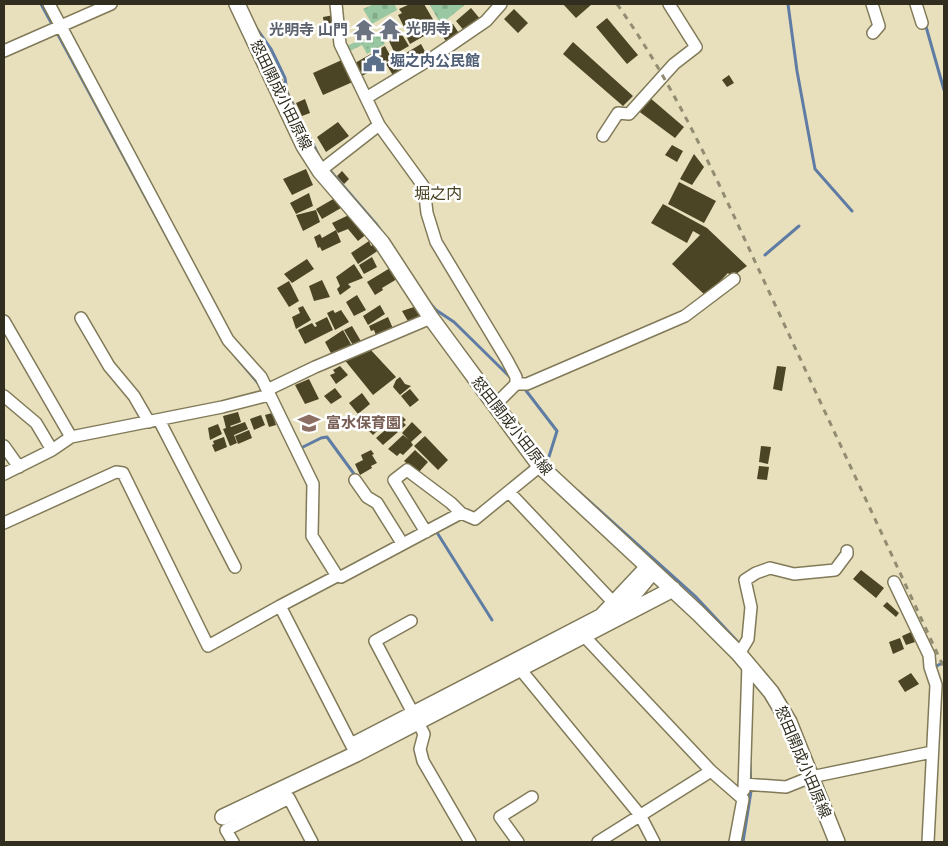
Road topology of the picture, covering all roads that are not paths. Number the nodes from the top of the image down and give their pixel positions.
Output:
1 (49, 4) edge
2 (111, 4) edge
3 (237, 4) edge
4 (336, 4) edge
5 (501, 4) edge
6 (669, 4) edge
7 (872, 4) edge
8 (916, 4) edge
9 (922, 24) dead end
10 (57, 27) junction
11 (873, 33) dead end
12 (4, 51) edge
13 (366, 98) junction
14 (379, 125) junction
15 (603, 136) dead end
16 (324, 168) junction
17 (734, 279) dead end
18 (81, 318) dead end
19 (431, 318) junction
20 (4, 321) edge
21 (516, 384) junction
22 (268, 393) junction
23 (4, 396) edge
24 (495, 405) junction
25 (154, 421) junction
26 (71, 437) junction
27 (4, 446) edge
28 (52, 450) junction
29 (540, 466) junction
30 (19, 467) junction
31 (4, 474) edge
32 (354, 480) dead end
33 (509, 492) junction
34 (460, 513) junction
35 (4, 523) edge
36 (426, 532) junction
37 (402, 543) junction
38 (847, 551) dead end
39 (235, 567) dead end
40 (650, 568) junction
41 (337, 576) junction
42 (894, 582) dead end
43 (673, 589) junction
44 (612, 602) junction
45 (280, 606) junction
46 (410, 621) dead end
47 (610, 623) junction
48 (584, 636) junction
49 (743, 659) junction
50 (520, 669) junction
51 (415, 717) junction
52 (354, 749) junction
53 (932, 752) junction
54 (711, 771) junction
55 (811, 777) junction
56 (744, 784) junction
57 (532, 797) dead end
58 (743, 799) junction
59 (640, 815) junction
60 (223, 817) dead end
61 (233, 842) edge
62 (312, 842) edge
63 (470, 842) edge
64 (518, 842) edge
65 (598, 842) edge
66 (654, 842) edge
67 (735, 842) edge
68 (837, 842) edge
69 (928, 842) edge

1 - 10 street
2 - 10 street
3 - 16 main road, 怒田開成小田原線
4 - 13 street
5 - 13 street
6 - 15 street
7 - 11 street
8 - 9 street
10 - 12 street
10 - 22 street
13 - 14 street
14 - 16 street
14 - 21 street
16 - 19 main road, 怒田開成小田原線
17 - 21 street
18 - 25 street
19 - 22 street
19 - 24 main road, 怒田開成小田原線
20 - 26 street
21 - 24 street
22 - 25 street
22 - 41 street
23 - 28 street
24 - 29 main road, 怒田開成小田原線
25 - 26 street
25 - 39 street
26 - 28 street
27 - 30 street
28 - 30 street
29 - 33 street
29 - 40 main road, 怒田開成小田原線
30 - 31 street
32 - 37 street
33 - 34 street
33 - 44 street
34 - 36 street
34 - 36 street
35 - 45 street
36 - 37 street
37 - 41 street
38 - 49 street
40 - 43 main road, 怒田開成小田原線
40 - 44 street
40 - 47 main road
41 - 45 street
42 - 53 street
43 - 47 main road
43 - 49 main road, 怒田開成小田原線
44 - 51 street
45 - 52 street
46 - 51 street
47 - 48 main road
48 - 50 main road
48 - 54 street
49 - 55 main road, 怒田開成小田原線
49 - 56 street
50 - 51 main road
50 - 59 street
51 - 52 main road
51 - 63 street
52 - 60 main road
53 - 55 street
53 - 69 street
54 - 58 street
54 - 59 street
55 - 56 street
55 - 68 main road, 怒田開成小田原線
56 - 58 street
57 - 64 street
58 - 67 street
59 - 65 street
59 - 66 street
61 - 62 street

